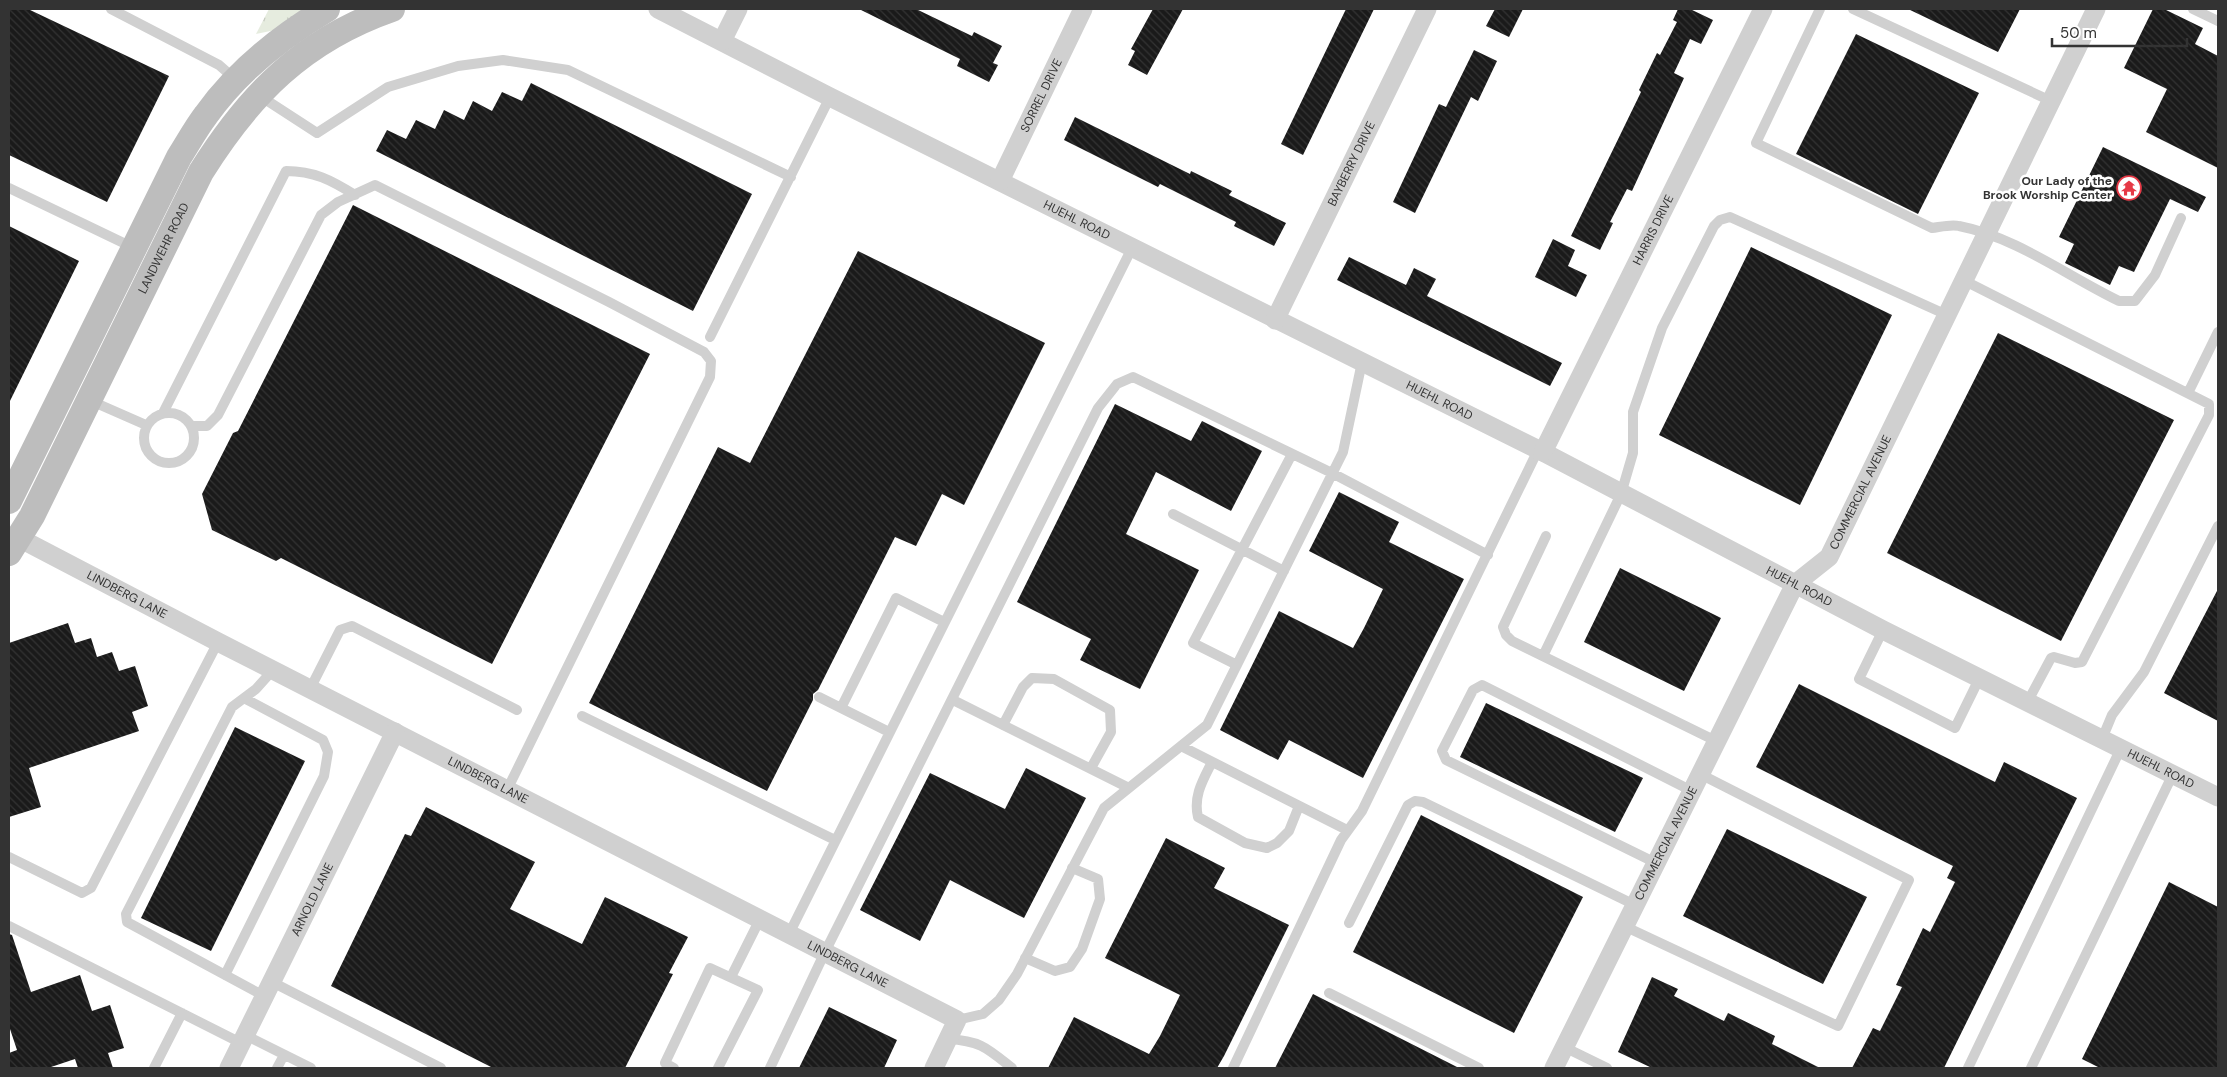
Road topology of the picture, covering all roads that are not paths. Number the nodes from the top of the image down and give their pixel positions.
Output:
1 (111, 9) edge
2 (327, 9) edge
3 (392, 9) edge
4 (658, 9) edge
5 (738, 9) edge
6 (1083, 9) edge
7 (1427, 9) edge
8 (1763, 9) edge
9 (1820, 9) edge
10 (1853, 9) edge
11 (2096, 9) edge
12 (2193, 9) edge
13 (2218, 21) edge
14 (722, 41) junction
15 (235, 79) junction
16 (257, 94) junction
17 (830, 97) junction
18 (2050, 102) junction
19 (791, 177) junction
20 (1000, 181) junction
21 (9, 188) edge
22 (355, 195) junction
23 (2181, 218) dead end
24 (1986, 234) junction
25 (1132, 248) junction
26 (146, 254) junction
27 (1963, 280) junction
28 (1946, 315) junction
29 (1275, 320) junction
30 (2218, 332) edge
31 (710, 337) dead end
32 (1362, 362) junction
33 (2188, 393) junction
34 (88, 400) junction
35 (163, 413) junction
36 (146, 426) junction
37 (191, 426) junction
38 (1541, 451) junction
39 (1292, 454) junction
40 (1332, 473) junction
41 (1621, 494) junction
42 (9, 501) edge
43 (1173, 514) dead end
44 (2218, 526) edge
45 (1546, 536) dead end
46 (12, 541) edge
47 (1242, 550) junction
48 (1488, 555) junction
49 (1284, 571) junction
50 (1795, 584) junction
51 (944, 622) junction
52 (1883, 630) junction
53 (218, 642) junction
54 (1543, 656) junction
55 (1237, 665) junction
56 (273, 670) junction
57 (1980, 677) junction
58 (310, 689) junction
59 (819, 697) dead end
60 (244, 698) junction
61 (952, 700) junction
62 (2028, 701) junction
63 (841, 708) junction
64 (517, 710) dead end
65 (582, 716) dead end
66 (1003, 725) junction
67 (395, 732) junction
68 (889, 732) junction
69 (2102, 739) junction
70 (1716, 741) junction
71 (1181, 746) junction
72 (2121, 748) junction
73 (1212, 762) junction
74 (1091, 768) junction
75 (2173, 774) junction
76 (1696, 782) junction
77 (1129, 788) junction
78 (506, 790) junction
79 (2218, 797) edge
80 (1299, 806) junction
81 (1348, 830) junction
82 (835, 840) junction
83 (9, 857) edge
84 (1656, 863) junction
85 (1072, 868) junction
86 (1635, 905) junction
87 (760, 919) junction
88 (1349, 923) dead end
89 (9, 926) edge
90 (1624, 926) junction
91 (789, 934) junction
92 (825, 952) junction
93 (1025, 958) junction
94 (225, 975) junction
95 (730, 977) junction
96 (268, 989) junction
97 (1329, 993) dead end
98 (182, 1013) junction
99 (957, 1020) junction
100 (243, 1039) junction
101 (948, 1039) junction
102 (1564, 1047) junction
103 (284, 1055) junction
104 (154, 1068) edge
105 (229, 1068) edge
106 (278, 1068) edge
107 (311, 1068) edge
108 (441, 1068) edge
109 (674, 1068) edge
110 (718, 1068) edge
111 (770, 1068) edge
112 (934, 1068) edge
113 (1012, 1068) edge
114 (1233, 1068) edge
115 (1478, 1068) edge
116 (1554, 1068) edge
117 (1607, 1068) edge
118 (1968, 1068) edge
119 (2032, 1068) edge

1 - 15 lane
2 - 15 street, LANDWEHR ROAD
3 - 16 street, LANDWEHR ROAD
4 - 14 street, HUEHL ROAD
5 - 14 street
6 - 20 street, SORREL DRIVE
7 - 29 street, BAYBERRY DRIVE
8 - 38 street, HARRIS DRIVE
9 - 24 lane
10 - 18 lane
11 - 18 street, COMMERCIAL AVENUE
12 - 13 lane
14 - 17 street, HUEHL ROAD
15 - 26 street, LANDWEHR ROAD
16 - 19 lane
16 - 26 street, LANDWEHR ROAD
17 - 19 lane
17 - 20 street, HUEHL ROAD
18 - 24 street, COMMERCIAL AVENUE
19 - 31 lane
20 - 25 street, HUEHL ROAD
21 - 26 lane
22 - 35 lane
22 - 37 lane
22 - 78 lane
23 - 24 lane
24 - 27 street, COMMERCIAL AVENUE
25 - 29 street, HUEHL ROAD
25 - 51 lane
26 - 34 street, LANDWEHR ROAD
26 - 42 street, LANDWEHR ROAD
27 - 28 street, COMMERCIAL AVENUE
27 - 33 lane
28 - 41 lane
28 - 50 street, COMMERCIAL AVENUE
29 - 32 street, HUEHL ROAD
30 - 33 lane
32 - 38 street, HUEHL ROAD
32 - 40 lane
33 - 62 lane
34 - 36 lane
34 - 46 street, LANDWEHR ROAD
35 - 36 lane
35 - 37 lane
36 - 37 lane
38 - 41 street, HUEHL ROAD
38 - 48 lane
39 - 40 lane
39 - 47 lane
39 - 61 lane
40 - 48 lane
40 - 49 lane
41 - 50 street, HUEHL ROAD
41 - 54 lane
43 - 47 lane
44 - 69 lane
45 - 54 lane
46 - 53 street, LINDBERG LANE
47 - 49 lane
47 - 55 lane
48 - 81 lane
49 - 55 lane
50 - 52 street, HUEHL ROAD
50 - 70 street, COMMERCIAL AVENUE
51 - 63 lane
51 - 68 lane
52 - 57 street, HUEHL ROAD
52 - 57 lane
53 - 56 street, LINDBERG LANE
53 - 83 lane
54 - 70 lane
55 - 71 lane
56 - 58 street, LINDBERG LANE
56 - 60 lane
57 - 62 street, HUEHL ROAD
58 - 64 lane
58 - 67 street, LINDBERG LANE
59 - 63 lane
60 - 94 lane
60 - 94 lane
61 - 66 lane
61 - 92 lane
62 - 69 street, HUEHL ROAD
63 - 68 lane
65 - 82 lane
66 - 74 lane
66 - 74 lane
67 - 78 street, LINDBERG LANE
67 - 96 street, ARNOLD LANE
68 - 82 lane
69 - 72 street, HUEHL ROAD
70 - 76 street, COMMERCIAL AVENUE
71 - 73 lane
71 - 77 lane
72 - 75 street, HUEHL ROAD
72 - 118 lane
73 - 80 lane
73 - 80 lane
74 - 77 lane
75 - 79 street, HUEHL ROAD
75 - 119 lane
76 - 84 street, COMMERCIAL AVENUE
76 - 84 lane
76 - 90 lane
77 - 85 lane
78 - 87 street, LINDBERG LANE
80 - 81 lane
81 - 114 lane
82 - 91 lane
84 - 86 street, COMMERCIAL AVENUE
85 - 93 lane
85 - 93 lane
86 - 88 lane
86 - 90 street, COMMERCIAL AVENUE
87 - 91 street, LINDBERG LANE
87 - 95 lane
89 - 98 lane
90 - 102 street, COMMERCIAL AVENUE
91 - 92 street, LINDBERG LANE
92 - 99 street, LINDBERG LANE
92 - 111 lane
93 - 99 lane
94 - 96 lane
95 - 109 lane
95 - 110 lane
96 - 100 street, ARNOLD LANE
96 - 108 lane
97 - 115 lane
98 - 100 lane
98 - 104 lane
99 - 101 street
100 - 103 lane
100 - 105 street, ARNOLD LANE
101 - 112 street
101 - 113 lane
102 - 116 street, COMMERCIAL AVENUE
102 - 117 lane
103 - 106 lane
103 - 107 lane

